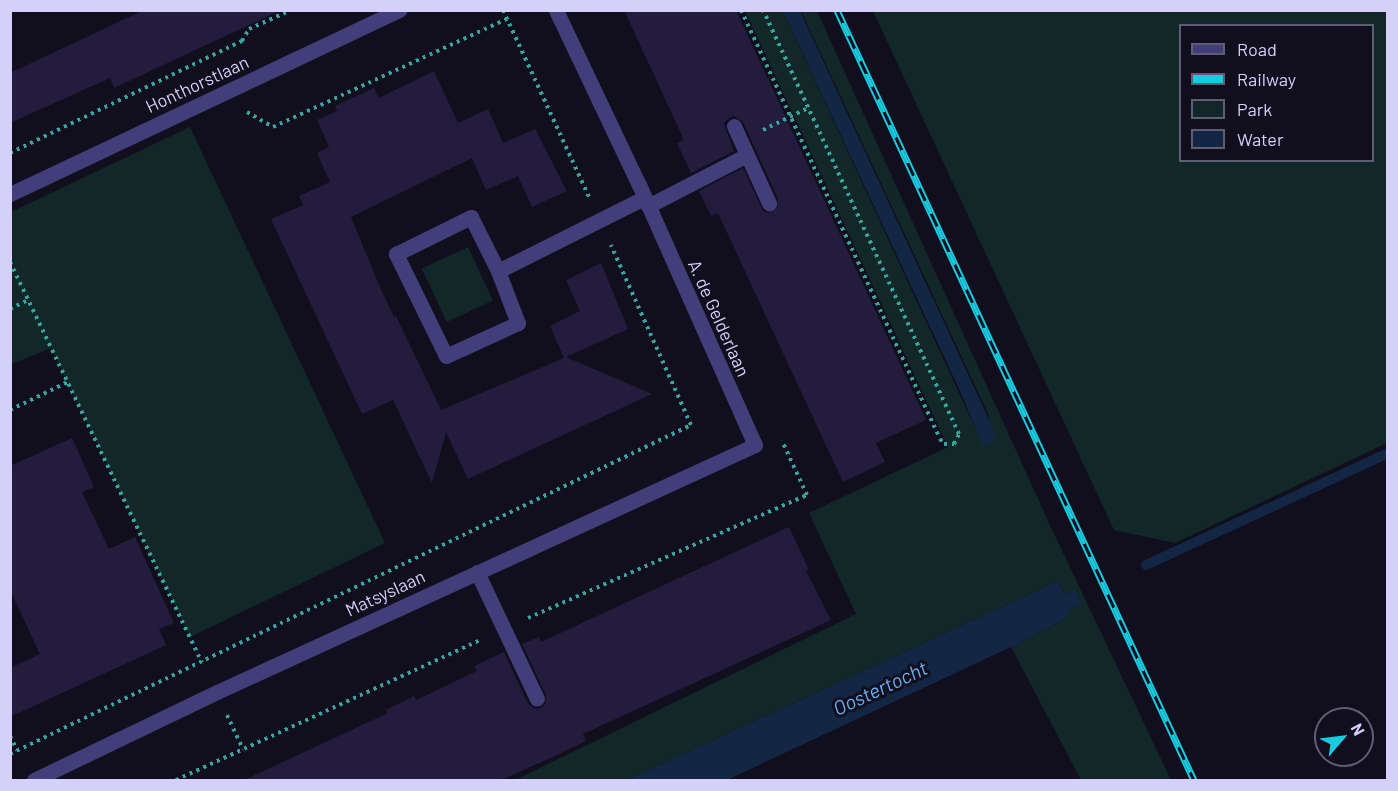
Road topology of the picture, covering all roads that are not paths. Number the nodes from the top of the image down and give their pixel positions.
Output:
1 (400, 10) edge
2 (556, 10) edge
3 (734, 126) dead end
4 (747, 155) junction
5 (10, 194) edge
6 (646, 202) junction
7 (769, 203) dead end
8 (498, 271) junction
9 (755, 446) joint
10 (477, 572) junction
11 (537, 699) dead end
12 (34, 780) edge

1 - 5 street, Honthorstlaan
2 - 6 street, A. de Gelderlaan
3 - 4 street
4 - 6 street
4 - 7 street
6 - 8 street
6 - 9 street, A. de Gelderlaan
8 - 8 street
9 - 10 street, Matsyslaan
10 - 11 street
10 - 12 street, Matsyslaan

